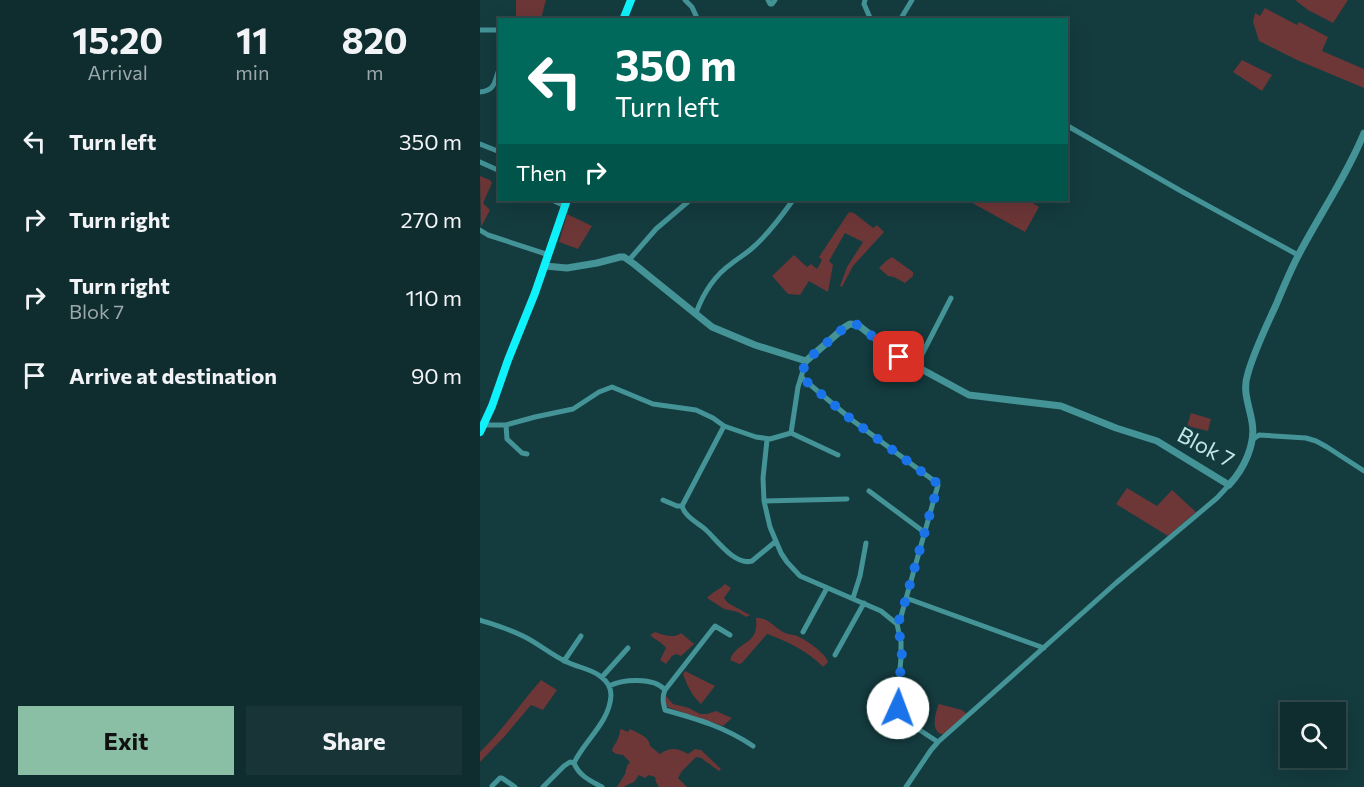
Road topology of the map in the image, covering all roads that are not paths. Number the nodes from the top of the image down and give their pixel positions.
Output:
1 (631, 0) edge
2 (685, 0) edge
3 (768, 0) edge
4 (775, 0) edge
5 (865, 0) edge
6 (912, 0) edge
7 (624, 18) edge
8 (697, 18) edge
9 (870, 18) edge
10 (902, 18) edge
11 (480, 30) edge
12 (498, 30) edge
13 (498, 73) edge
14 (480, 92) edge
15 (1068, 126) edge
16 (1364, 133) edge
17 (480, 144) edge
18 (498, 152) edge
19 (480, 162) edge
20 (498, 170) edge
21 (689, 201) edge
22 (792, 201) edge
23 (566, 203) edge
24 (480, 230) edge
25 (549, 255) junction
26 (1298, 255) junction
27 (629, 260) junction
28 (545, 266) junction
29 (951, 298) dead end
30 (696, 314) junction
31 (806, 361) junction
32 (916, 366) junction
33 (801, 377) junction
34 (1252, 423) junction
35 (506, 425) junction
36 (724, 426) junction
37 (482, 428) edge
38 (790, 433) junction
39 (1265, 435) junction
40 (767, 440) junction
41 (1252, 440) junction
42 (527, 454) dead end
43 (838, 455) dead end
44 (1364, 471) edge
45 (1229, 485) junction
46 (869, 491) dead end
47 (847, 499) dead end
48 (663, 500) dead end
49 (764, 501) junction
50 (682, 506) junction
51 (924, 532) junction
52 (775, 542) junction
53 (866, 543) dead end
54 (827, 588) junction
55 (853, 598) junction
56 (906, 598) junction
57 (864, 603) junction
58 (480, 620) edge
59 (897, 624) junction
60 (802, 632) dead end
61 (730, 635) dead end
62 (581, 636) dead end
63 (628, 648) dead end
64 (1044, 648) junction
65 (835, 656) dead end
66 (564, 661) junction
67 (602, 677) junction
68 (609, 686) junction
69 (665, 690) junction
70 (938, 742) junction
71 (753, 746) dead end
72 (574, 763) junction
73 (492, 786) edge
74 (515, 787) edge
75 (543, 787) edge
76 (602, 787) edge
77 (906, 787) edge

1 - 7 main road
2 - 8 street
3 - 4 street
5 - 9 street
6 - 10 street
11 - 12 street
13 - 14 street
15 - 26 street
16 - 26 street, Blok 7
17 - 18 street
19 - 20 street
21 - 27 street
22 - 30 street
23 - 25 main road
24 - 25 street
25 - 28 main road
26 - 34 street, Blok 7
27 - 28 street
27 - 30 street
28 - 37 main road
29 - 32 street
30 - 31 street
31 - 32 street, Blok 7
31 - 33 street
32 - 45 street, Blok 7
33 - 38 street
33 - 51 street
34 - 39 street
34 - 41 street, Blok 7
35 - 36 street
35 - 37 street
35 - 42 street
36 - 40 street
36 - 50 street
38 - 40 street
38 - 43 street
39 - 41 street
39 - 44 street
40 - 49 street
41 - 45 street, Blok 7
45 - 64 street
46 - 51 street
47 - 49 street
48 - 50 street
49 - 52 street
50 - 52 street
51 - 56 street
52 - 54 street
53 - 55 street
54 - 55 street
54 - 60 street
55 - 57 street
56 - 59 street
56 - 64 street
57 - 59 street
57 - 65 street
58 - 66 street
59 - 70 street
61 - 69 street
62 - 66 street
63 - 67 street
64 - 70 street
66 - 67 street
67 - 68 street
68 - 69 street
68 - 72 street
69 - 71 street
70 - 77 street
72 - 75 street
72 - 76 street
73 - 74 street

